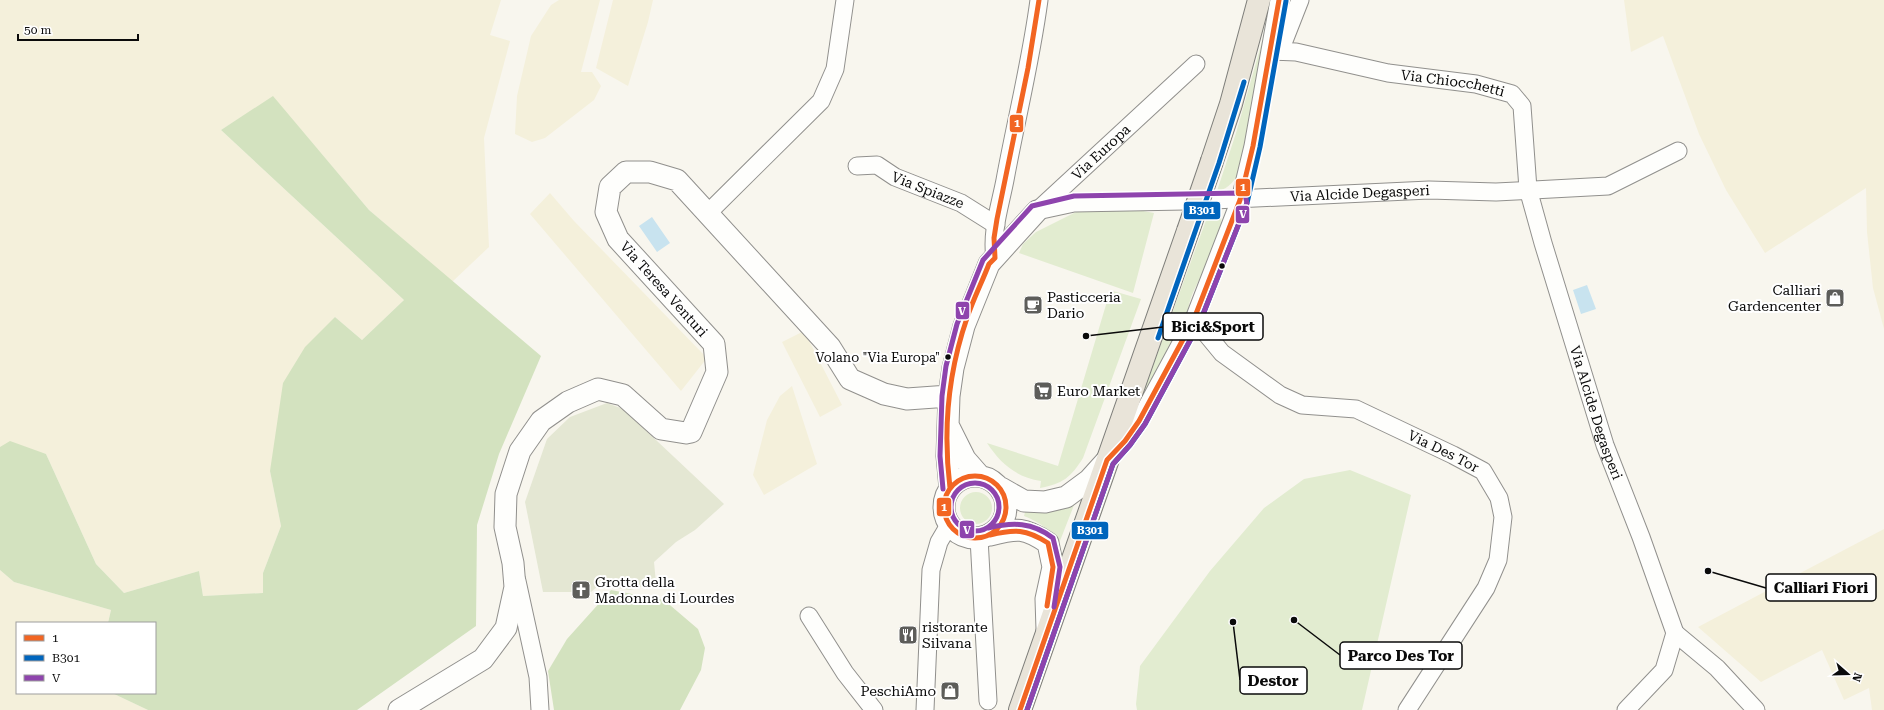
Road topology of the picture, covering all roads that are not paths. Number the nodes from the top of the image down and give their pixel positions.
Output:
1 (845, 0) edge
2 (1039, 0) edge
3 (1259, 0) edge
4 (1279, 0) edge
5 (1300, 0) edge
6 (1283, 51) junction
7 (1196, 64) dead end
8 (1678, 151) dead end
9 (857, 166) dead end
10 (1528, 189) junction
11 (1185, 200) dead end
12 (1214, 200) dead end
13 (1240, 200) junction
14 (1037, 211) junction
15 (708, 213) junction
16 (996, 225) junction
17 (995, 258) junction
18 (1194, 319) junction
19 (949, 396) junction
20 (948, 426) junction
21 (1107, 460) junction
22 (979, 475) junction
23 (950, 488) junction
24 (1001, 488) junction
25 (949, 525) junction
26 (985, 536) junction
27 (513, 563) junction
28 (809, 616) dead end
29 (1047, 631) junction
30 (1675, 633) junction
31 (988, 701) dead end
32 (399, 710) edge
33 (540, 710) edge
34 (874, 710) edge
35 (925, 710) edge
36 (1020, 710) edge
37 (1407, 710) edge
38 (1626, 710) edge
39 (1756, 710) edge

1 - 15 street
2 - 16 street
3 - 21 main road, bridge
4 - 6 street
5 - 6 street
6 - 10 street, Via Chiocchetti
6 - 13 street
7 - 14 street, Via Europa
8 - 10 street, Via Alcide Degasperi
9 - 16 street, Via Spiazze
10 - 13 street, Via Alcide Degasperi
10 - 30 street, Via Alcide Degasperi
11 - 14 street
12 - 13 street, Via Alcide Degasperi
13 - 18 street
14 - 17 street, Via Europa
15 - 19 street, Via Teresa Venturi
15 - 27 street, Via Teresa Venturi
16 - 17 street
17 - 19 street, Via Europa
18 - 21 street
18 - 37 street, Via Des Tor
19 - 20 street, Via Europa
20 - 22 street
20 - 23 street, Via Europa
21 - 24 street
21 - 29 main road
22 - 23 street
22 - 24 street
23 - 25 street
24 - 26 street
25 - 26 street
25 - 35 street
26 - 29 street
26 - 31 street
27 - 32 street
27 - 33 street
28 - 34 street
29 - 36 main road
30 - 38 street
30 - 39 street

